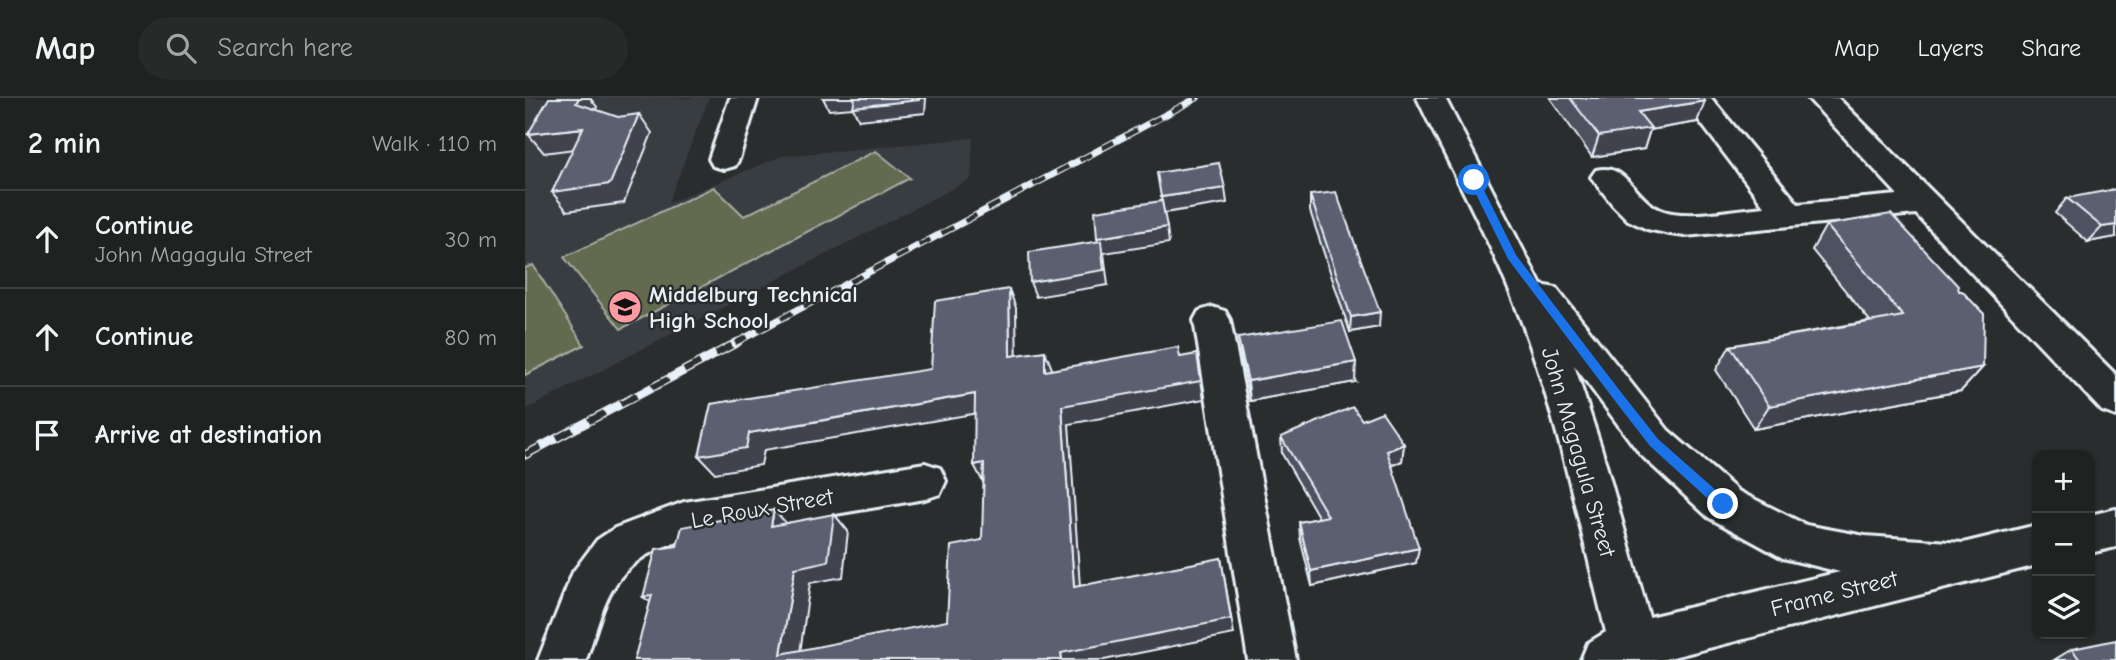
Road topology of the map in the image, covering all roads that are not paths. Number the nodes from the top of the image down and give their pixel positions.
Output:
1 (744, 98) edge
2 (1431, 98) edge
3 (1696, 98) edge
4 (1822, 98) edge
5 (725, 159) dead end
6 (1607, 177) dead end
7 (1923, 203) junction
8 (1789, 215) junction
9 (1511, 257) junction
10 (1212, 320) dead end
11 (2116, 400) edge
12 (925, 481) dead end
13 (2116, 528) edge
14 (2095, 533) edge
15 (2032, 546) edge
16 (1961, 562) junction
17 (1624, 655) edge
18 (562, 660) edge
19 (1272, 660) edge

1 - 5 street
2 - 9 street, John Magagula Street
3 - 8 street
4 - 7 street
6 - 8 street
7 - 8 street
7 - 11 street
9 - 16 street
9 - 17 street, John Magagula Street
10 - 19 street
12 - 18 street, Le Roux Street
13 - 14 street
15 - 16 street, Frame Street
16 - 17 street, Frame Street

